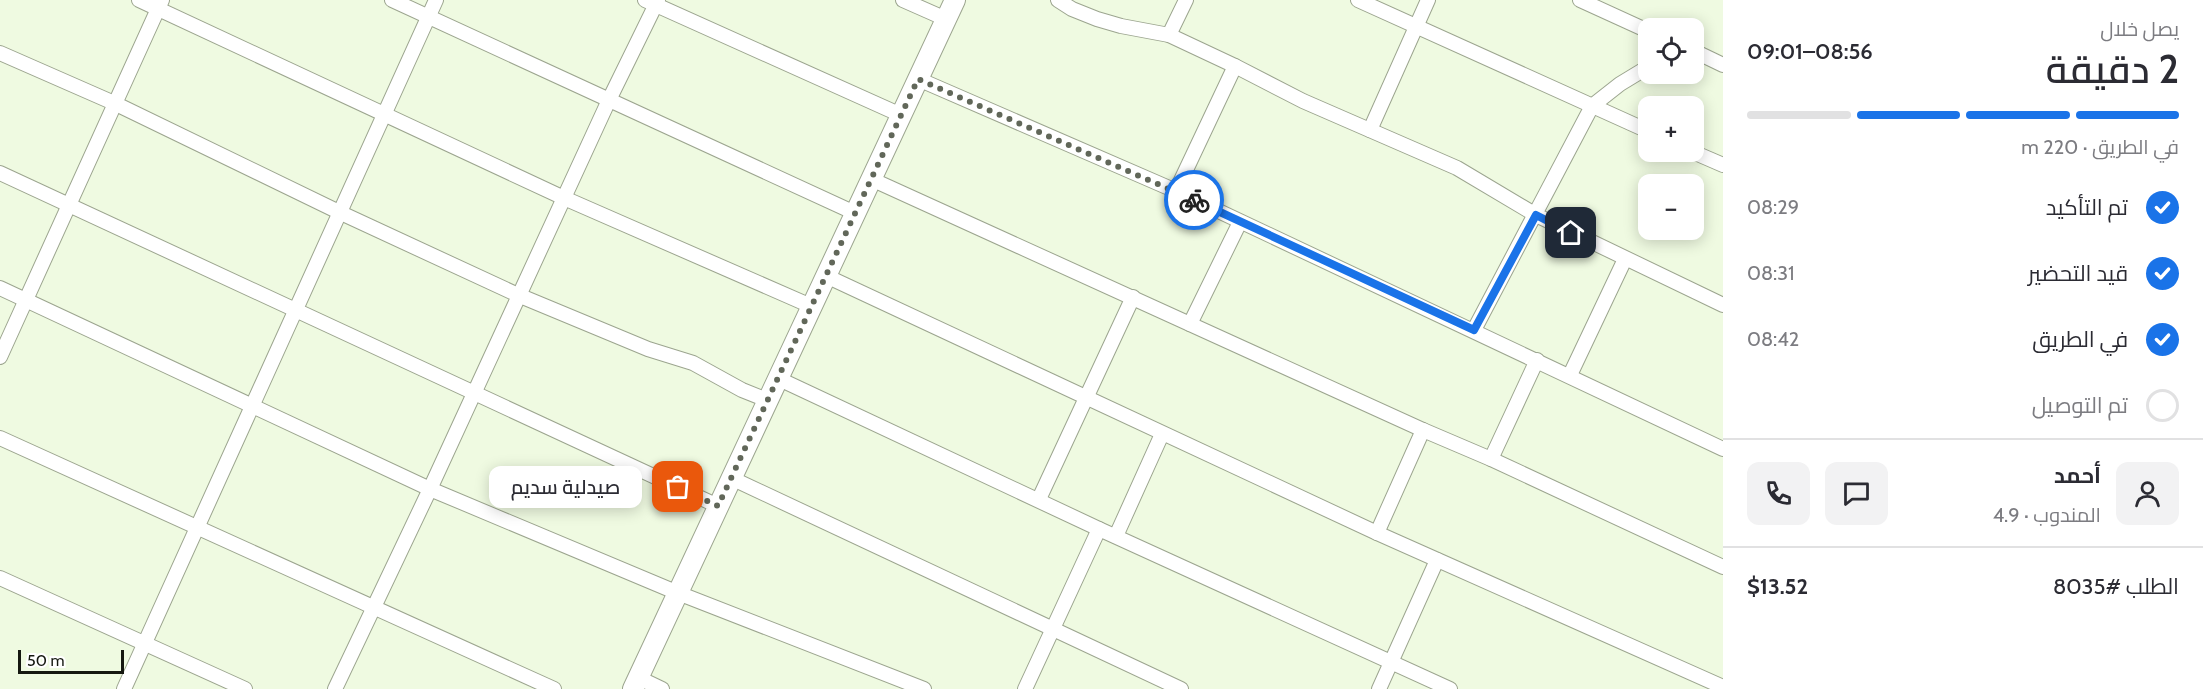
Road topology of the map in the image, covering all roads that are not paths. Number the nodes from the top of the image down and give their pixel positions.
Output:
1 (139, 0) edge
2 (392, 0) edge
3 (436, 0) edge
4 (903, 0) edge
5 (955, 0) edge
6 (1059, 0) edge
7 (1186, 0) edge
8 (1358, 0) edge
9 (1428, 0) edge
10 (1580, 0) edge
11 (653, 2) edge
12 (160, 4) edge
13 (429, 17) junction
14 (946, 19) junction
15 (1638, 26) edge
16 (1415, 27) junction
17 (1169, 35) junction
18 (0, 53) edge
19 (1704, 55) edge
20 (1719, 60) edge
21 (1235, 66) junction
22 (1638, 73) edge
23 (918, 79) junction
24 (609, 100) junction
25 (114, 103) junction
26 (1592, 106) junction
27 (384, 115) junction
28 (901, 115) junction
29 (1638, 127) edge
30 (1370, 130) junction
31 (1704, 157) edge
32 (1723, 165) edge
33 (0, 173) edge
34 (871, 178) junction
35 (1176, 191) junction
36 (564, 198) junction
37 (69, 204) junction
38 (341, 213) junction
39 (855, 213) junction
40 (1536, 215) junction
41 (1240, 222) junction
42 (1625, 259) junction
43 (826, 276) junction
44 (0, 288) edge
45 (518, 295) junction
46 (1133, 297) junction
47 (26, 299) junction
48 (1723, 305) edge
49 (811, 306) junction
50 (296, 309) junction
51 (1190, 324) junction
52 (1474, 330) junction
53 (0, 357) edge
54 (1537, 360) junction
55 (1570, 375) junction
56 (777, 378) junction
57 (473, 392) junction
58 (1086, 398) junction
59 (767, 400) junction
60 (253, 405) junction
61 (1423, 430) junction
62 (1162, 434) junction
63 (0, 438) edge
64 (1723, 449) edge
65 (1491, 459) junction
66 (731, 478) junction
67 (430, 489) junction
68 (1039, 499) junction
69 (718, 506) junction
70 (198, 527) junction
71 (1099, 529) junction
72 (1377, 533) junction
73 (1116, 536) junction
74 (1437, 560) junction
75 (1723, 567) edge
76 (0, 578) edge
77 (678, 593) junction
78 (373, 607) junction
79 (1053, 631) junction
80 (145, 644) junction
81 (1390, 662) junction
82 (636, 683) edge
83 (1723, 687) edge
84 (124, 689) edge
85 (244, 689) edge
86 (335, 689) edge
87 (554, 689) edge
88 (662, 689) edge
89 (924, 689) edge
90 (1025, 689) edge
91 (1181, 689) edge
92 (1379, 689) edge
93 (1450, 689) edge

1 - 12 street
2 - 13 street
3 - 13 street
4 - 14 street
5 - 14 main road
6 - 17 street
7 - 17 street
8 - 16 street
9 - 16 street
10 - 15 street
11 - 24 street
11 - 28 street
12 - 25 street
12 - 27 street
13 - 24 street
13 - 27 street
14 - 23 main road
16 - 26 street
16 - 30 street
17 - 21 street
18 - 25 street
19 - 20 street
21 - 30 street
21 - 35 street
22 - 26 street
23 - 28 main road
23 - 35 street
24 - 36 street
24 - 39 street
25 - 37 street
25 - 38 street
26 - 29 street
26 - 40 street
27 - 36 street
27 - 38 street
28 - 34 main road
30 - 40 street
31 - 32 street
33 - 37 street
34 - 39 main road
34 - 46 street
35 - 41 street
36 - 45 street
36 - 49 street
37 - 47 street
37 - 50 street
38 - 45 street
38 - 50 street
39 - 43 main road
40 - 42 street
40 - 52 street
41 - 51 street
41 - 52 street
42 - 48 street
42 - 55 street
43 - 49 main road
43 - 58 street
44 - 47 street
45 - 57 street
45 - 59 street
46 - 51 street
46 - 58 street
47 - 53 street
47 - 60 street
49 - 56 main road
50 - 57 street
50 - 60 street
51 - 61 street
52 - 54 street
54 - 55 street
54 - 65 street
55 - 64 street
56 - 59 main road
56 - 68 street
57 - 67 street
57 - 69 street
58 - 62 street
58 - 68 street
59 - 66 main road
60 - 67 street
60 - 70 street
61 - 65 street
61 - 72 street
62 - 72 street
62 - 73 street
63 - 70 street
65 - 75 street
66 - 69 main road
66 - 79 street
67 - 77 street
67 - 78 street
68 - 71 street
69 - 77 main road
70 - 78 street
70 - 80 street
71 - 73 street
71 - 79 street
72 - 74 street
73 - 81 street
74 - 81 street
74 - 83 street
76 - 80 street
77 - 82 main road
77 - 89 street
78 - 86 street
78 - 87 street
79 - 90 street
79 - 91 street
80 - 84 street
80 - 85 street
81 - 92 street
81 - 93 street
82 - 88 street

